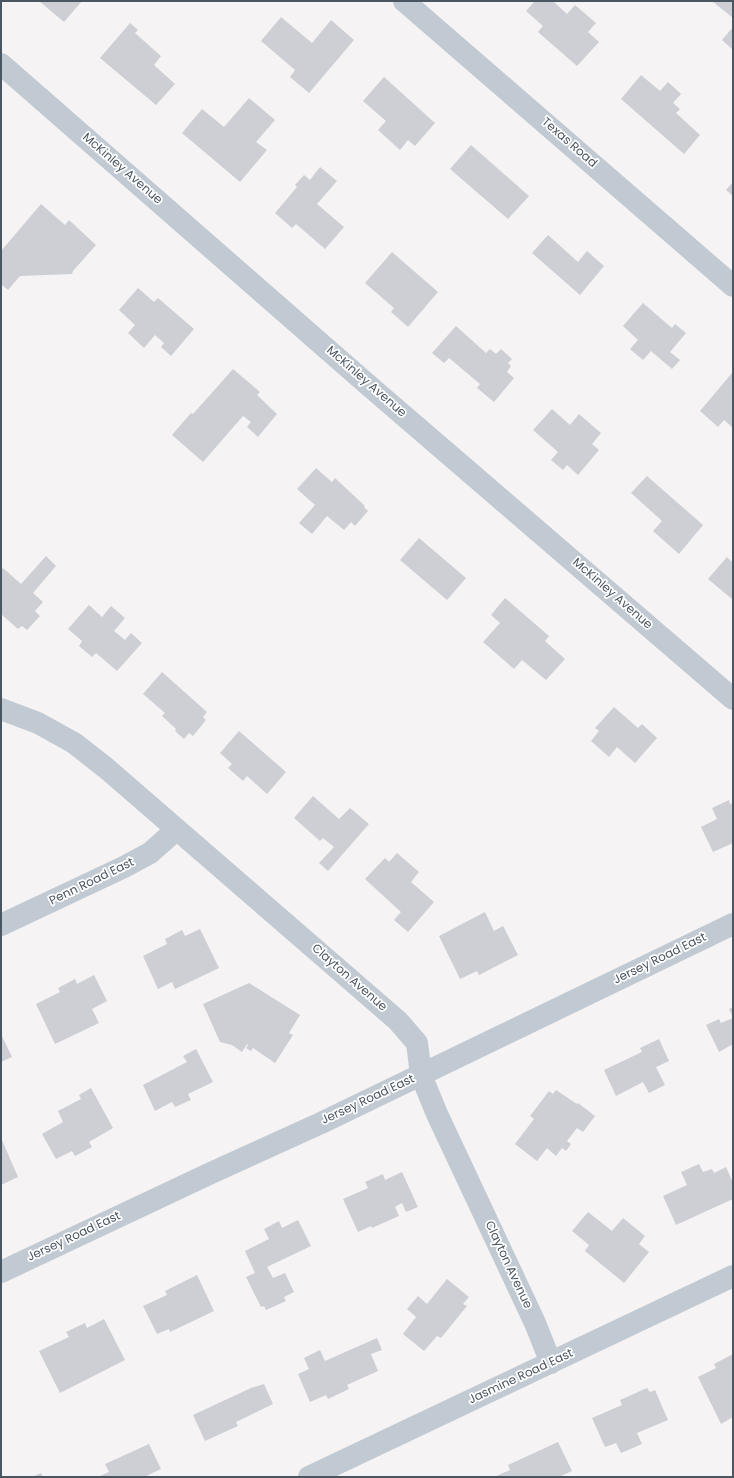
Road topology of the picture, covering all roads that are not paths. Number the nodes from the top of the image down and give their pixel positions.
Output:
1 (404, 1) edge
2 (1, 64) edge
3 (733, 286) edge
4 (733, 698) edge
5 (1, 709) edge
6 (176, 830) junction
7 (733, 924) edge
8 (1, 925) edge
9 (420, 1075) junction
10 (1, 1272) edge
11 (733, 1276) edge
12 (551, 1363) junction
13 (309, 1477) edge

1 - 3 street, Texas Road
2 - 4 street, McKinley Avenue
5 - 6 street, Clayton Avenue
6 - 8 street, Penn Road East
6 - 9 street, Clayton Avenue
7 - 9 street, Jersey Road East
9 - 10 street, Jersey Road East
9 - 12 street, Clayton Avenue
11 - 12 street, Jasmine Road East
12 - 13 street, Jasmine Road East

